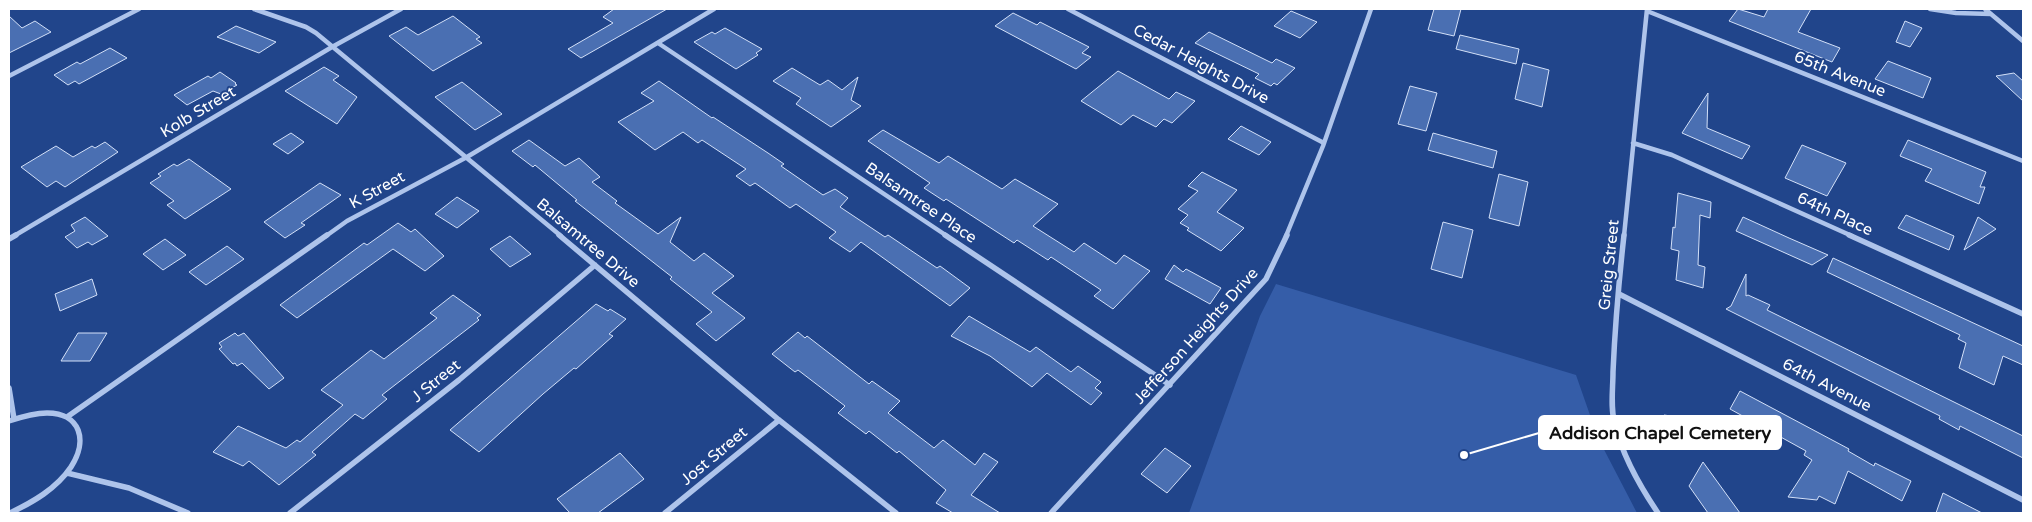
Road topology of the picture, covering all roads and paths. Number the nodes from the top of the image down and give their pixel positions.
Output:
1 (139, 9) edge
2 (254, 9) edge
3 (401, 9) edge
4 (714, 9) edge
5 (1068, 9) edge
6 (1371, 9) edge
7 (1930, 9) edge
8 (1985, 9) edge
9 (1647, 10) edge
10 (1991, 14) junction
11 (2023, 41) edge
12 (658, 43) junction
13 (332, 47) junction
14 (9, 76) edge
15 (1322, 142) junction
16 (1633, 143) junction
17 (467, 157) junction
18 (2023, 161) edge
19 (9, 239) edge
20 (595, 265) junction
21 (1619, 294) junction
22 (2023, 314) edge
23 (1170, 385) junction
24 (9, 388) edge
25 (67, 417) junction
26 (12, 420) edge
27 (779, 420) junction
28 (67, 473) junction
29 (2023, 500) edge
30 (10, 513) edge
31 (188, 513) edge
32 (290, 513) edge
33 (665, 513) edge
34 (896, 513) edge
35 (1051, 513) edge
36 (1658, 513) edge

1 - 14 street
2 - 13 street, Balsamtree Drive
3 - 13 street, Kolb Street
4 - 12 street, K Street
5 - 15 street, Cedar Heights Drive
6 - 15 street, Jefferson Heights Drive
7 - 10 street
8 - 10 street
9 - 16 street, Greig Street
9 - 18 street, 65th Avenue
10 - 11 street
12 - 17 street, K Street
12 - 23 street, Balsamtree Place
13 - 17 street, Balsamtree Drive
13 - 19 street, Kolb Street
15 - 23 street, Jefferson Heights Drive
16 - 21 street, Greig Street
16 - 22 street, 64th Place
17 - 20 street, Balsamtree Drive
17 - 25 street, K Street
20 - 27 street, Balsamtree Drive
20 - 32 street, J Street
21 - 29 street, 64th Avenue
21 - 36 street, Greig Street
23 - 35 street, Jefferson Heights Drive
24 - 26 street
25 - 26 street
25 - 28 street
27 - 33 street, Jost Street
27 - 34 street, Balsamtree Drive
28 - 30 street
28 - 31 street

